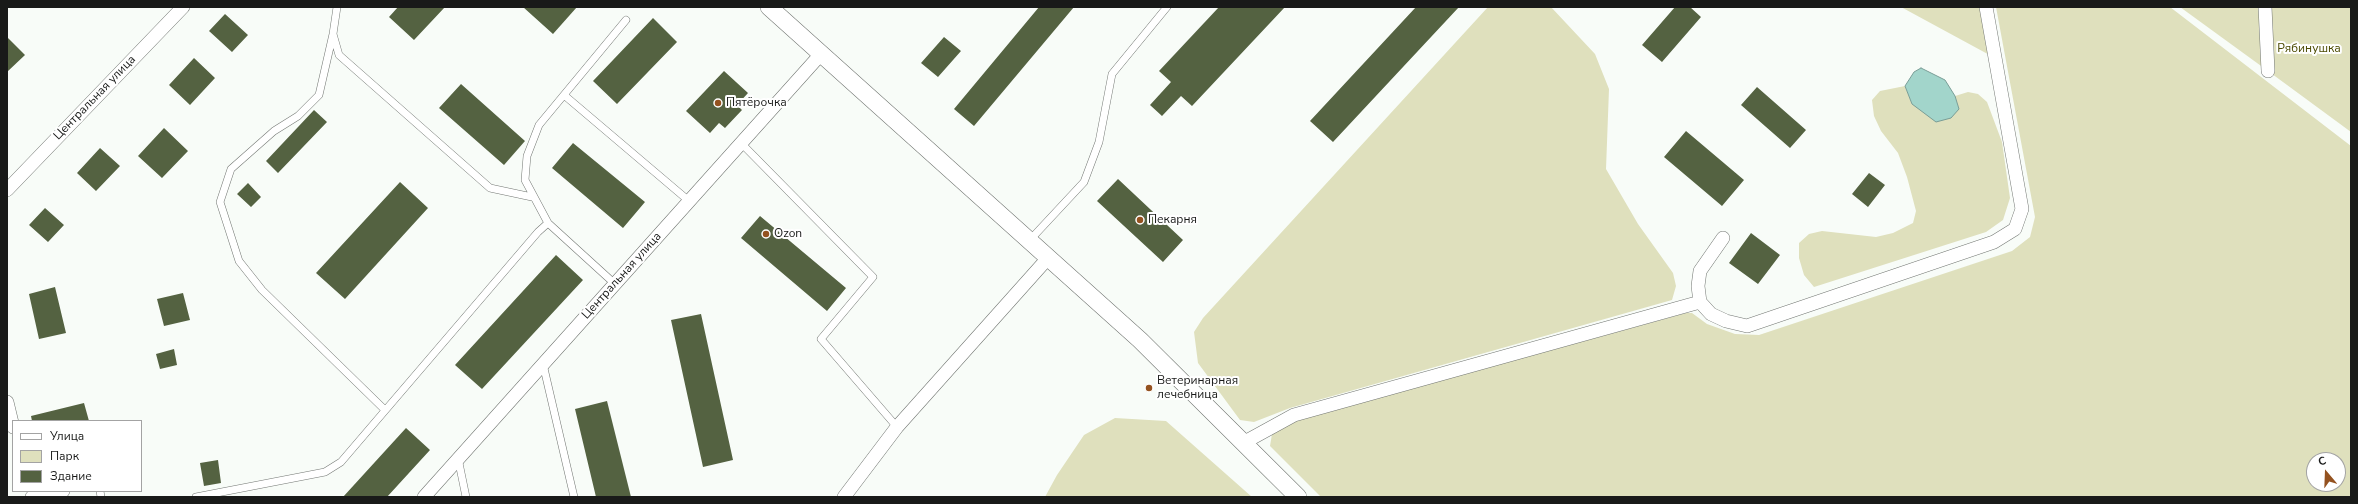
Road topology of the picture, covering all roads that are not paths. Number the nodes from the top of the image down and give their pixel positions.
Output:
1 (183, 7) edge
2 (337, 7) edge
3 (769, 7) edge
4 (1167, 7) edge
5 (1986, 7) edge
6 (2265, 7) edge
7 (626, 20) dead end
8 (332, 34) junction
9 (820, 54) junction
10 (2268, 71) dead end
11 (564, 95) junction
12 (741, 142) junction
13 (7, 190) edge
14 (532, 197) junction
15 (689, 201) junction
16 (548, 223) junction
17 (1723, 238) dead end
18 (1029, 241) junction
19 (1048, 258) junction
20 (615, 284) junction
21 (1700, 302) junction
22 (543, 363) junction
23 (7, 402) edge
24 (385, 410) junction
25 (12, 423) edge
26 (897, 427) junction
27 (1243, 442) junction
28 (458, 458) junction
29 (58, 492) edge
30 (31, 497) edge
31 (196, 497) edge
32 (424, 497) edge
33 (466, 497) edge
34 (574, 497) edge
35 (844, 497) edge
36 (1298, 497) edge

1 - 13 street, Центральная улица
2 - 8 lane
3 - 9 street
4 - 18 lane
5 - 21 street
6 - 10 street
7 - 11 lane
8 - 14 lane
8 - 24 lane
9 - 12 street, Центральная улица
9 - 18 street
11 - 14 lane
11 - 15 lane
12 - 15 street, Центральная улица
12 - 26 lane
14 - 16 lane
15 - 20 street, Центральная улица
16 - 20 lane
16 - 24 lane
17 - 21 street
18 - 19 street
19 - 26 street
19 - 27 street
20 - 22 street, Центральная улица
21 - 27 street
22 - 28 street, Центральная улица
22 - 34 lane
23 - 25 street
24 - 31 lane
26 - 35 street
27 - 36 street
28 - 32 street, Центральная улица
28 - 33 lane
29 - 30 street

